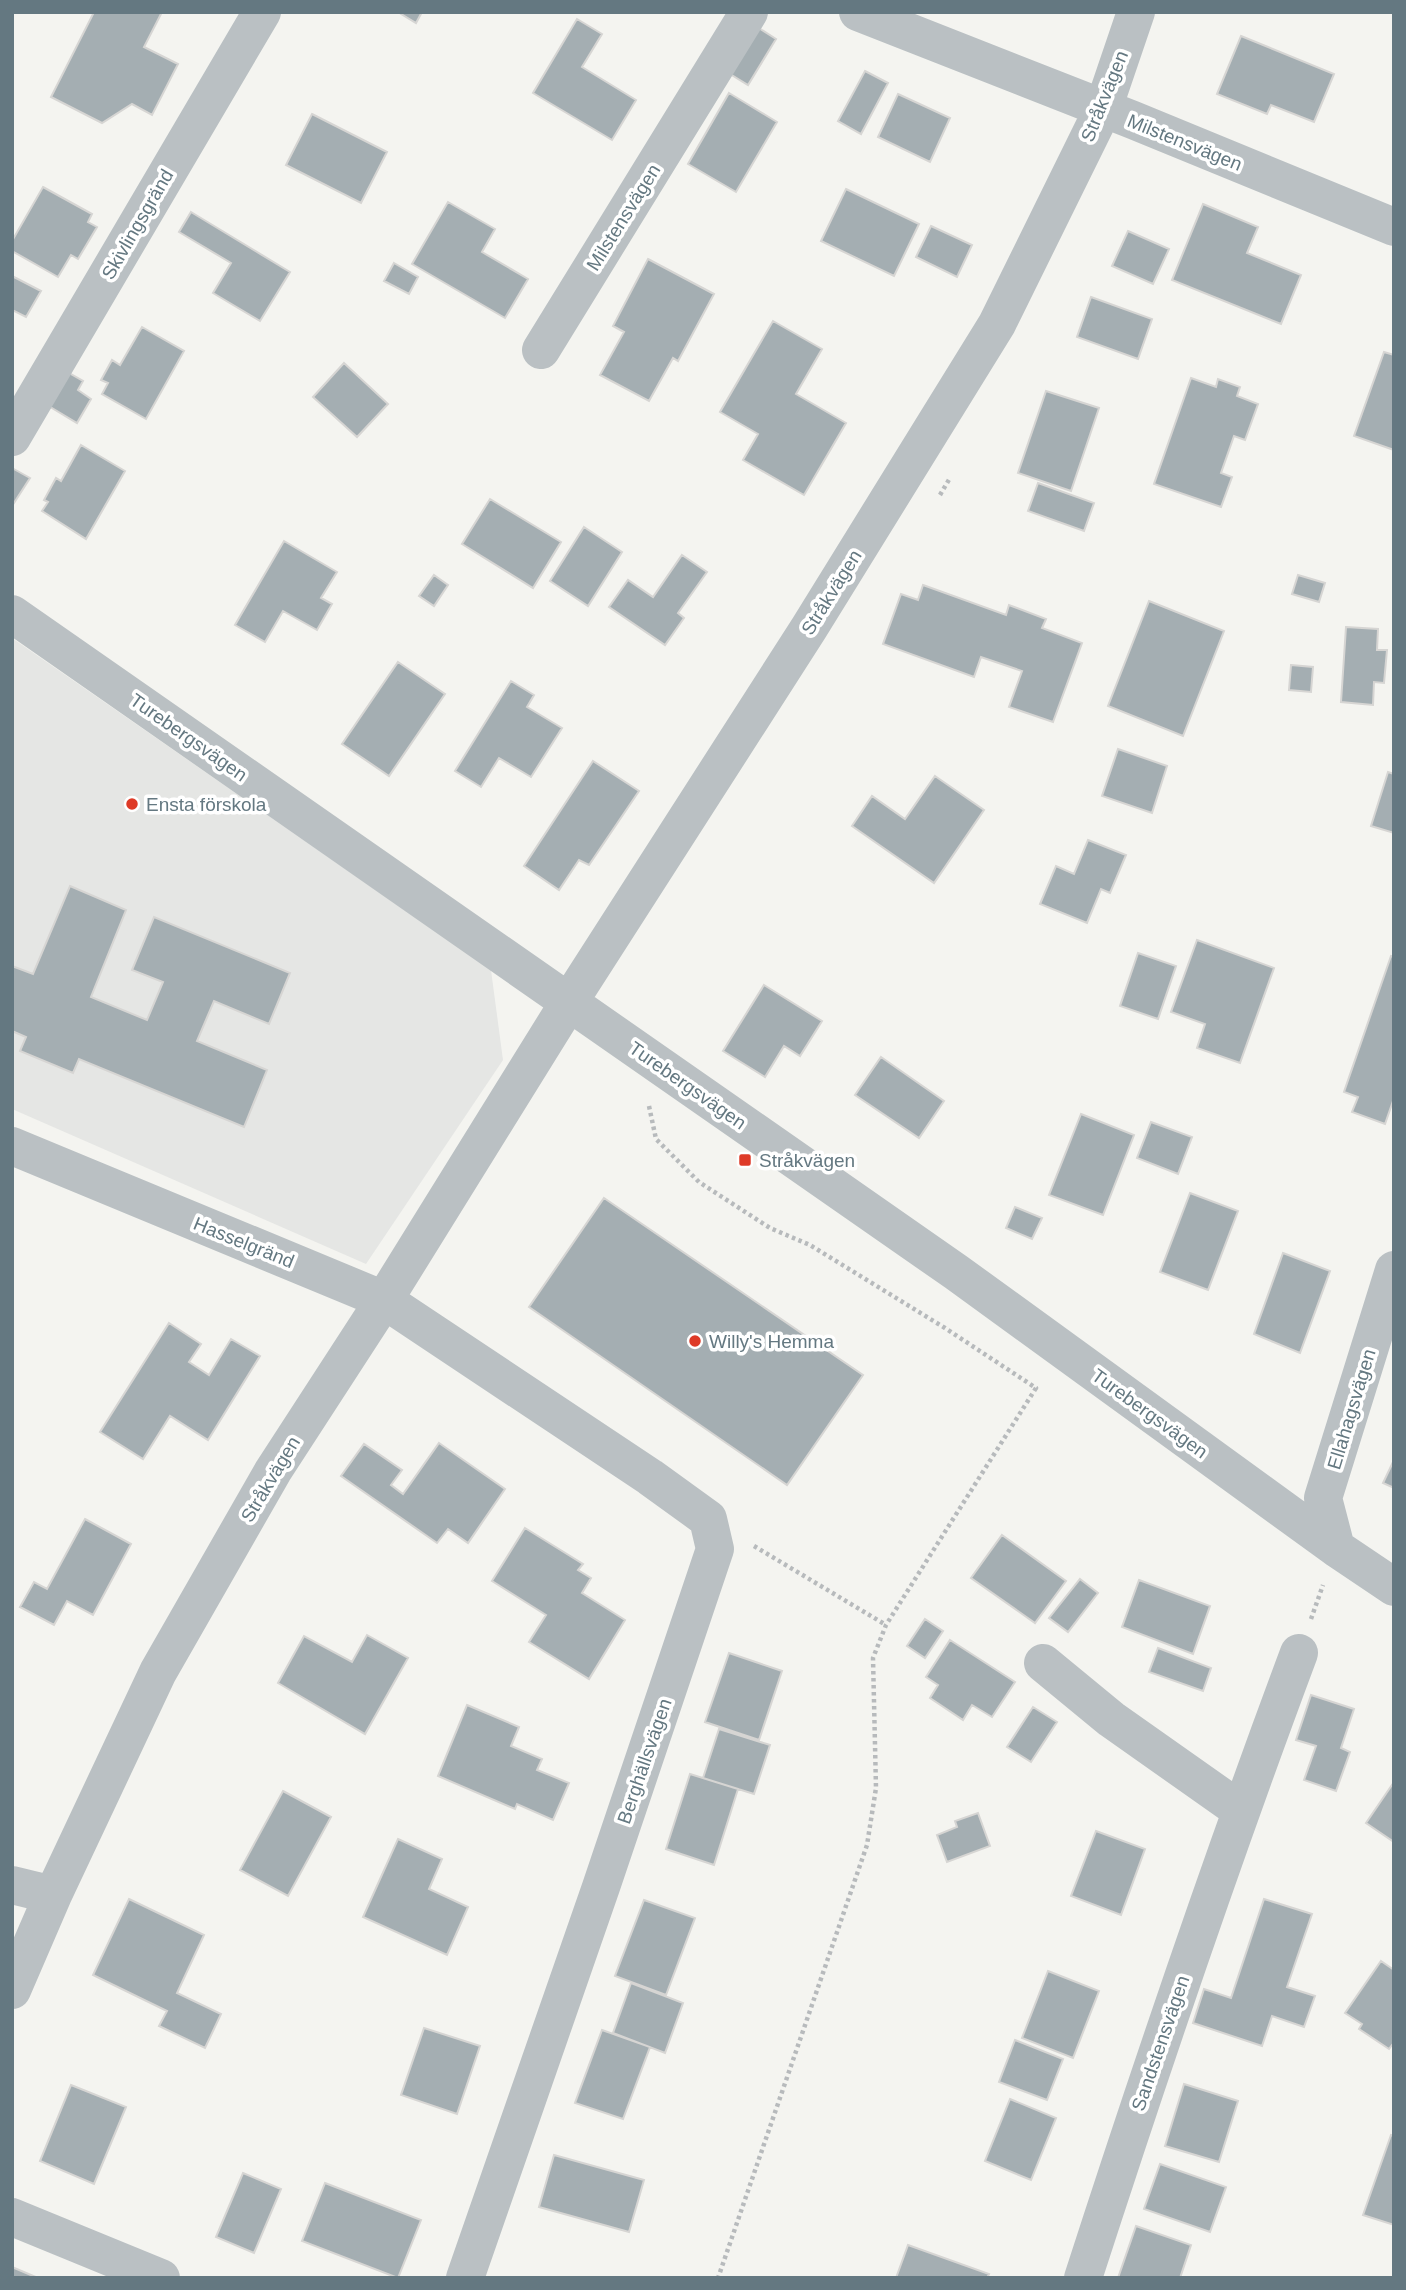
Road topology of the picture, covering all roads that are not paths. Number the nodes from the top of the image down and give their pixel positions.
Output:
1 (262, 12) edge
2 (749, 12) edge
3 (858, 12) edge
4 (1136, 12) edge
5 (1103, 109) junction
6 (1394, 227) edge
7 (541, 350) dead end
8 (12, 436) edge
9 (12, 614) edge
10 (569, 1002) junction
11 (12, 1146) edge
12 (1394, 1270) edge
13 (384, 1300) junction
14 (708, 1519) joint
15 (1336, 1548) junction
16 (1394, 1587) edge
17 (1299, 1653) road end
18 (1043, 1663) dead end
19 (1240, 1810) junction
20 (12, 1885) edge
21 (53, 1895) junction
22 (12, 1990) edge
23 (12, 2217) edge
24 (161, 2278) edge
25 (465, 2278) edge
26 (1083, 2278) edge

1 - 8 street, Skivlingsgränd
2 - 7 street, Milstensvägen
3 - 5 street, Milstensvägen
4 - 5 street, Stråkvägen
5 - 6 street, Milstensvägen
5 - 10 street, Stråkvägen
9 - 10 street, Turebergsvägen
10 - 13 street, Stråkvägen
10 - 15 street, Turebergsvägen
11 - 13 street, Hasselgränd
12 - 15 street, Ellahagsvägen
13 - 14 street, Hasselgränd
13 - 21 street, Stråkvägen
14 - 25 street, Berghällsvägen
15 - 16 street, Turebergsvägen
17 - 19 street, Sandstensvägen
18 - 19 street
19 - 26 street, Sandstensvägen
20 - 21 street
21 - 22 street, Stråkvägen
23 - 24 street

